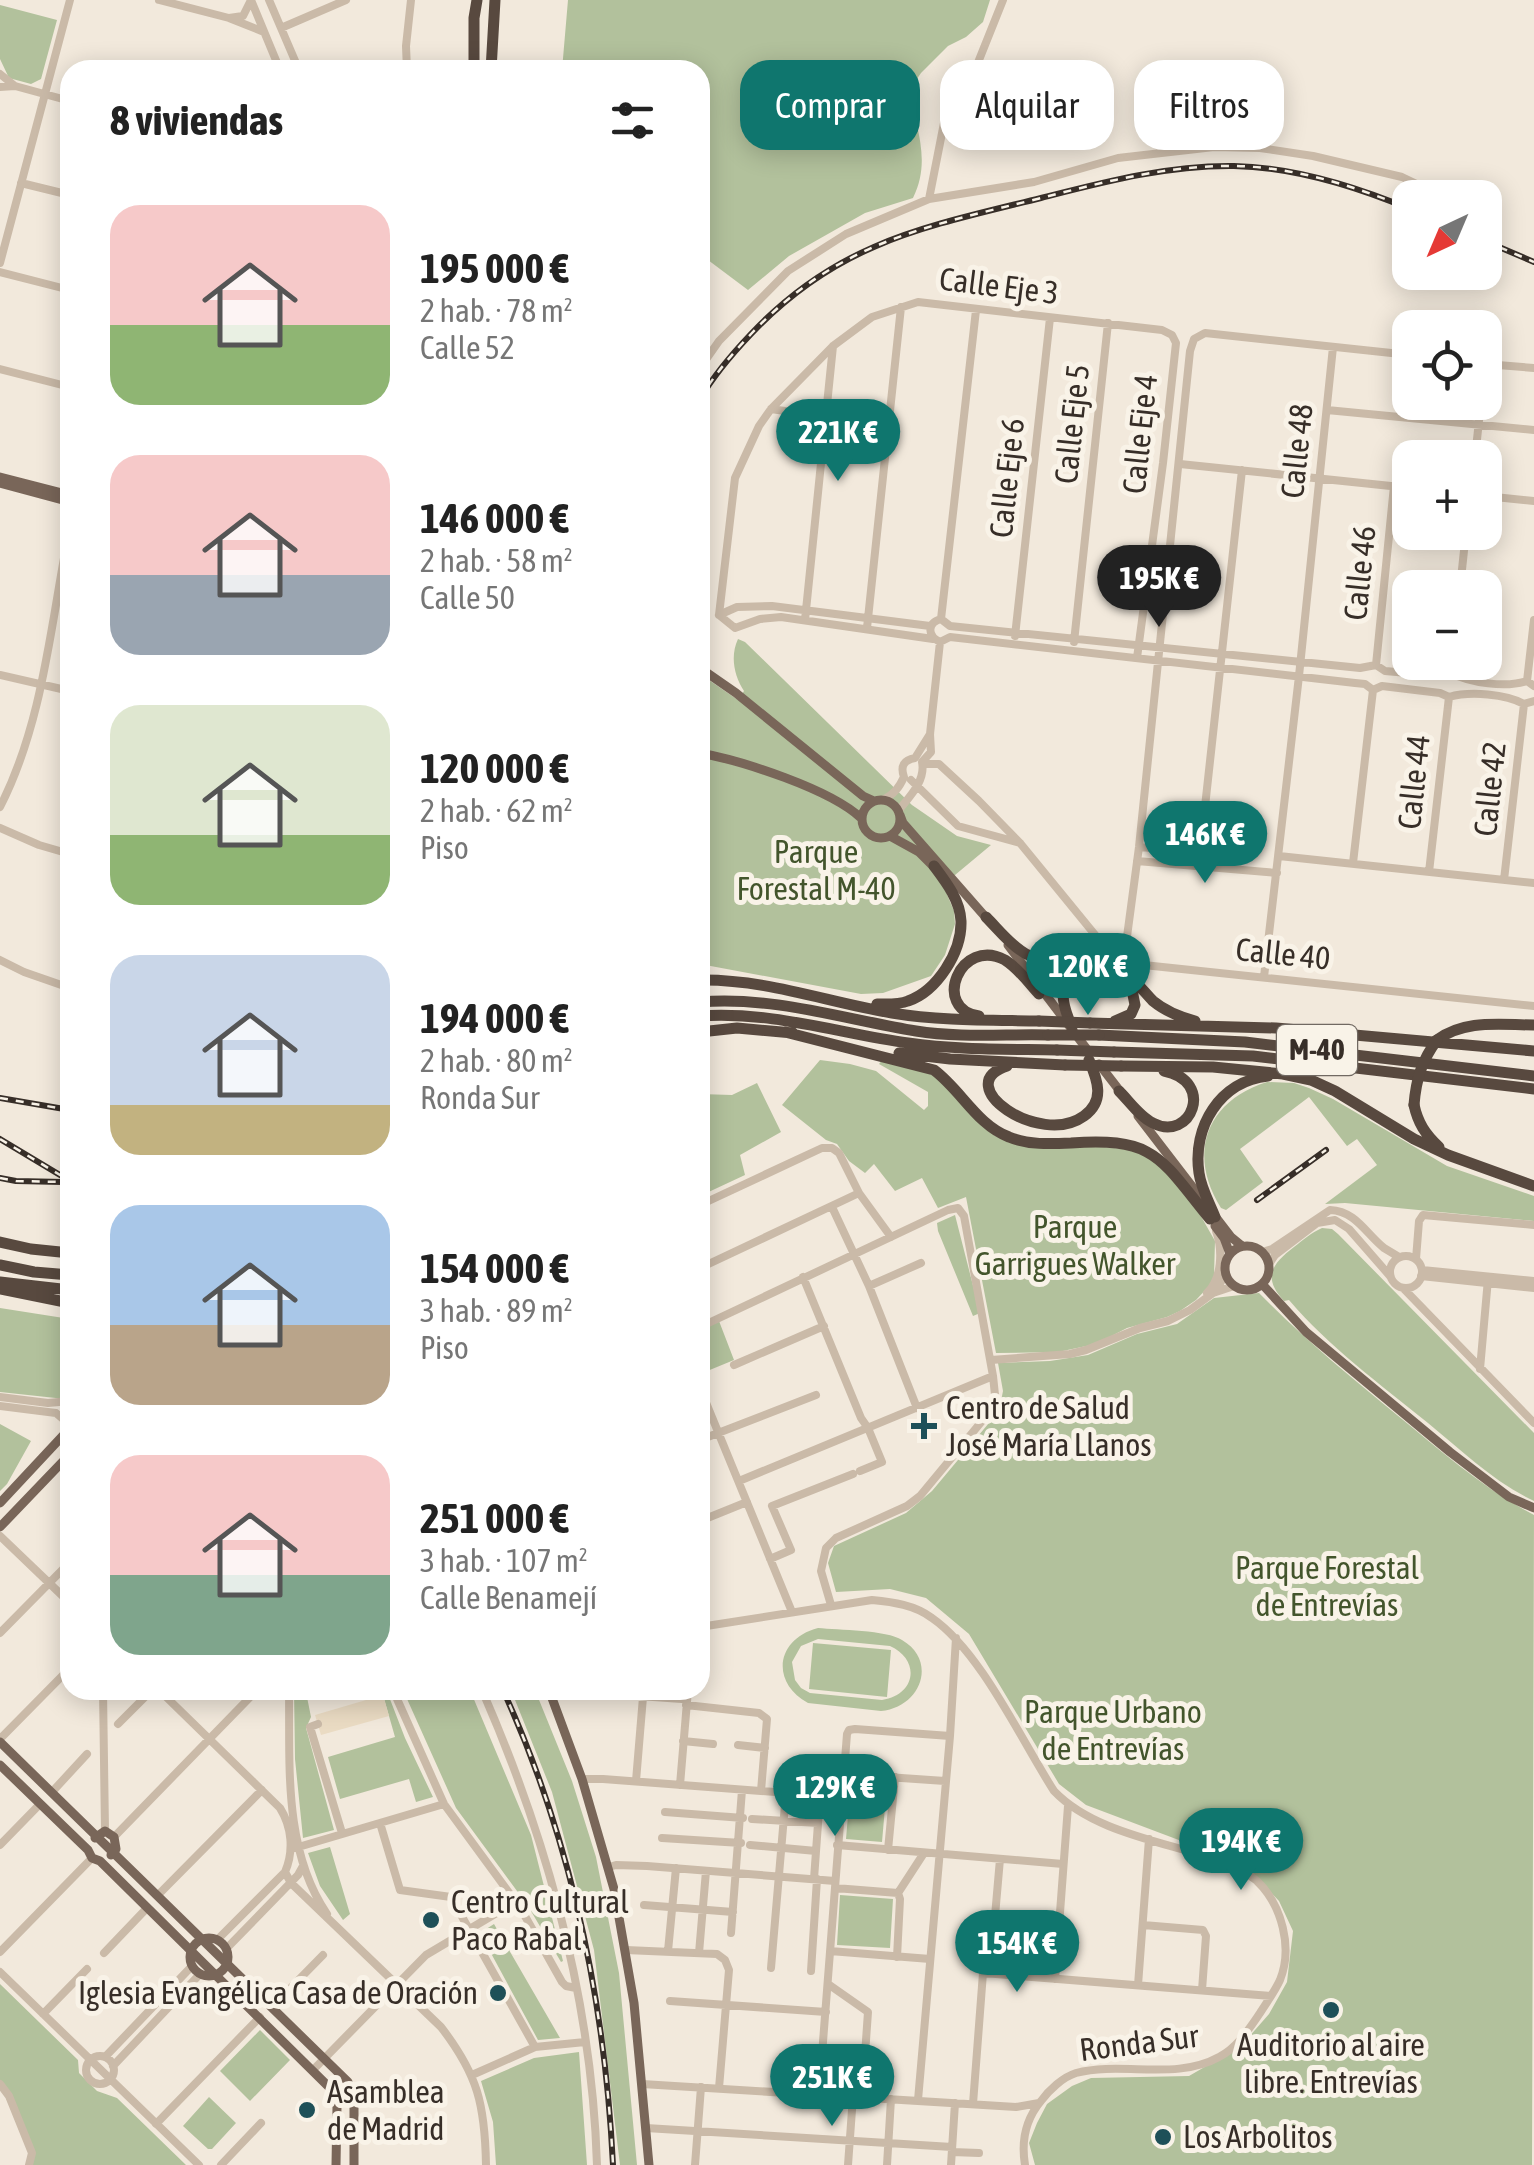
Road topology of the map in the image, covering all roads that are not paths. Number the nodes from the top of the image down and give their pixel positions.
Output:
1 (70, 0) edge
2 (159, 0) edge
3 (250, 0) edge
4 (269, 0) edge
5 (346, 0) edge
6 (411, 0) edge
7 (476, 0) edge
8 (495, 0) edge
9 (1004, 0) edge
10 (229, 18) junction
11 (281, 28) junction
12 (264, 32) junction
13 (276, 60) edge
14 (295, 60) edge
15 (407, 60) edge
16 (474, 60) edge
17 (492, 60) edge
18 (0, 74) edge
19 (14, 86) junction
20 (0, 87) edge
21 (45, 94) junction
22 (60, 98) edge
23 (1410, 180) edge
24 (21, 182) junction
25 (60, 193) edge
26 (930, 200) junction
27 (0, 263) edge
28 (0, 272) edge
29 (60, 287) edge
30 (901, 307) junction
31 (976, 310) junction
32 (1050, 318) junction
33 (1108, 324) junction
34 (1172, 335) joint
35 (833, 346) junction
36 (1334, 347) junction
37 (1392, 353) edge
38 (710, 354) edge
39 (1502, 365) edge
40 (1534, 368) edge
41 (0, 369) edge
42 (60, 384) edge
43 (771, 409) junction
44 (1327, 410) junction
45 (1479, 420) edge
46 (826, 422) junction
47 (1478, 426) junction
48 (1534, 430) edge
49 (888, 433) junction
50 (1477, 440) edge
51 (1180, 464) junction
52 (1242, 470) junction
53 (1319, 478) junction
54 (0, 480) edge
55 (1392, 486) edge
56 (60, 496) edge
57 (1502, 498) edge
58 (1534, 502) edge
59 (1392, 512) edge
60 (60, 580) edge
61 (722, 586) junction
62 (737, 606) junction
63 (719, 614) junction
64 (806, 616) junction
65 (868, 617) junction
66 (941, 620) junction
67 (1534, 620) edge
68 (930, 626) junction
69 (950, 626) junction
70 (867, 628) junction
71 (1016, 632) junction
72 (950, 637) junction
73 (936, 640) junction
74 (1014, 644) junction
75 (1074, 644) junction
76 (1139, 646) junction
77 (1159, 649) junction
78 (1222, 655) junction
79 (1137, 658) junction
80 (1158, 660) junction
81 (1300, 662) junction
82 (1220, 668) junction
83 (1380, 668) junction
84 (1392, 668) edge
85 (1366, 669) junction
86 (0, 675) edge
87 (710, 675) edge
88 (1299, 676) junction
89 (1442, 680) edge
90 (1461, 680) edge
91 (1482, 680) edge
92 (41, 684) junction
93 (1526, 684) edge
94 (1373, 687) junction
95 (60, 689) edge
96 (1449, 695) junction
97 (1515, 698) junction
98 (1531, 701) edge
99 (930, 734) junction
100 (931, 752) junction
101 (710, 755) edge
102 (920, 761) junction
103 (938, 764) junction
104 (913, 780) junction
105 (879, 800) junction
106 (0, 807) edge
107 (990, 812) junction
108 (899, 813) junction
109 (861, 818) junction
110 (0, 828) edge
111 (976, 832) junction
112 (890, 836) junction
113 (1020, 843) junction
114 (1139, 847) junction
115 (60, 851) edge
116 (1279, 856) junction
117 (1138, 861) junction
118 (1353, 864) junction
119 (934, 866) junction
120 (1430, 872) junction
121 (1277, 874) junction
122 (1504, 880) junction
123 (1534, 883) edge
124 (986, 917) junction
125 (1124, 958) junction
126 (0, 960) edge
127 (1264, 977) junction
128 (710, 980) edge
129 (60, 985) edge
130 (1039, 994) junction
131 (825, 999) junction
132 (710, 1001) edge
133 (1534, 1006) edge
134 (710, 1015) edge
135 (1018, 1021) junction
136 (1534, 1025) edge
137 (1214, 1026) junction
138 (1097, 1027) junction
139 (710, 1031) edge
140 (1073, 1031) junction
141 (785, 1032) junction
142 (1534, 1051) edge
143 (1088, 1056) junction
144 (1018, 1064) junction
145 (1136, 1066) junction
146 (1283, 1074) junction
147 (1534, 1076) edge
148 (1534, 1090) edge
149 (1120, 1091) junction
150 (1448, 1156) junction
151 (1534, 1184) edge
152 (859, 1193) junction
153 (710, 1200) edge
154 (832, 1207) junction
155 (1213, 1218) junction
156 (1534, 1225) edge
157 (892, 1237) junction
158 (0, 1242) edge
159 (1242, 1246) junction
160 (60, 1252) edge
161 (1262, 1252) junction
162 (1230, 1254) junction
163 (854, 1255) junction
164 (1400, 1256) junction
165 (1416, 1259) junction
166 (710, 1263) edge
167 (922, 1263) dead end
168 (1269, 1264) junction
169 (0, 1265) edge
170 (1422, 1273) junction
171 (60, 1274) edge
172 (1226, 1274) junction
173 (1390, 1276) junction
174 (804, 1277) junction
175 (1488, 1279) junction
176 (1262, 1284) junction
177 (1534, 1284) edge
178 (0, 1285) edge
179 (869, 1286) junction
180 (1234, 1286) junction
181 (1403, 1288) junction
182 (60, 1289) edge
183 (1213, 1294) junction
184 (60, 1300) edge
185 (1190, 1310) junction
186 (710, 1322) edge
187 (824, 1326) junction
188 (991, 1360) junction
189 (734, 1365) dead end
190 (1480, 1369) junction
191 (993, 1376) junction
192 (816, 1395) dead end
193 (2, 1400) edge
194 (60, 1402) edge
195 (917, 1408) junction
196 (46, 1411) junction
197 (710, 1412) edge
198 (60, 1417) edge
199 (1534, 1423) edge
200 (60, 1424) edge
201 (868, 1428) junction
202 (718, 1432) junction
203 (710, 1436) edge
204 (60, 1454) edge
205 (60, 1456) edge
206 (739, 1482) junction
207 (746, 1502) junction
208 (0, 1503) edge
209 (1534, 1508) edge
210 (710, 1517) edge
211 (0, 1527) edge
212 (0, 1536) edge
213 (770, 1559) junction
214 (60, 1572) edge
215 (49, 1583) junction
216 (60, 1593) edge
217 (832, 1606) junction
218 (792, 1612) junction
219 (710, 1625) edge
220 (0, 1633) edge
221 (956, 1638) junction
222 (974, 1661) junction
223 (954, 1664) junction
224 (60, 1678) edge
225 (103, 1700) edge
226 (145, 1700) edge
227 (167, 1700) edge
228 (246, 1700) edge
229 (288, 1700) edge
230 (397, 1700) edge
231 (486, 1700) edge
232 (551, 1700) edge
233 (643, 1700) edge
234 (668, 1700) edge
235 (684, 1702) junction
236 (118, 1724) dead end
237 (318, 1724) dead end
238 (950, 1736) junction
239 (209, 1738) junction
240 (0, 1740) edge
241 (683, 1741) junction
242 (713, 1744) dead end
243 (738, 1745) dead end
244 (765, 1748) junction
245 (87, 1754) dead end
246 (0, 1765) edge
247 (843, 1774) junction
248 (895, 1778) junction
249 (582, 1779) junction
250 (636, 1781) junction
251 (945, 1782) junction
252 (680, 1785) junction
253 (262, 1790) junction
254 (742, 1790) junction
255 (761, 1791) junction
256 (52, 1792) junction
257 (786, 1793) junction
258 (820, 1796) junction
259 (841, 1797) junction
260 (40, 1804) junction
261 (292, 1804) junction
262 (444, 1804) junction
263 (1068, 1806) junction
264 (280, 1808) junction
265 (665, 1812) dead end
266 (745, 1818) junction
267 (783, 1821) junction
268 (380, 1823) junction
269 (818, 1824) junction
270 (342, 1833) junction
271 (105, 1835) junction
272 (662, 1838) dead end
273 (1149, 1839) junction
274 (742, 1844) junction
275 (0, 1845) edge
276 (837, 1845) junction
277 (782, 1847) junction
278 (294, 1848) junction
279 (888, 1850) junction
280 (816, 1851) junction
281 (938, 1852) junction
282 (113, 1853) junction
283 (924, 1853) junction
284 (93, 1856) junction
285 (1000, 1859) junction
286 (1064, 1864) junction
287 (303, 1866) junction
288 (609, 1867) junction
289 (676, 1868) junction
290 (706, 1870) junction
291 (285, 1872) junction
292 (735, 1873) junction
293 (778, 1877) junction
294 (815, 1879) junction
295 (290, 1882) junction
296 (835, 1884) junction
297 (898, 1893) junction
298 (158, 1896) junction
299 (516, 1902) junction
300 (644, 1905) dead end
301 (672, 1907) junction
302 (147, 1908) junction
303 (702, 1910) junction
304 (733, 1912) junction
305 (995, 1916) dead end
306 (333, 1922) junction
307 (1143, 1925) junction
308 (469, 1930) junction
309 (732, 1933) dead end
310 (202, 1939) junction
311 (217, 1940) junction
312 (1058, 1944) junction
313 (226, 1949) junction
314 (626, 1950) junction
315 (191, 1951) junction
316 (668, 1951) junction
317 (830, 1951) junction
318 (0, 1952) edge
319 (104, 1952) dead end
320 (698, 1953) junction
321 (323, 1955) dead end
322 (897, 1957) junction
323 (930, 1959) junction
324 (227, 1963) junction
325 (770, 1968) dead end
326 (87, 1969) dead end
327 (196, 1970) junction
328 (811, 1971) dead end
329 (0, 1972) edge
330 (995, 1974) junction
331 (216, 1975) junction
332 (1055, 1978) junction
333 (397, 1984) junction
334 (828, 1984) junction
335 (1138, 1985) junction
336 (576, 1988) junction
337 (1202, 1990) junction
338 (1270, 1996) junction
339 (670, 2002) dead end
340 (726, 2005) junction
341 (272, 2007) junction
342 (826, 2012) junction
343 (43, 2014) junction
344 (260, 2017) junction
345 (585, 2042) junction
346 (536, 2047) junction
347 (105, 2056) junction
348 (325, 2058) junction
349 (90, 2060) junction
350 (113, 2066) junction
351 (312, 2070) junction
352 (472, 2074) junction
353 (110, 2080) junction
354 (0, 2084) edge
355 (642, 2084) junction
356 (701, 2087) junction
357 (720, 2088) junction
358 (820, 2094) junction
359 (858, 2096) junction
360 (4, 2098) edge
361 (891, 2099) junction
362 (918, 2100) junction
363 (955, 2103) junction
364 (1039, 2103) junction
365 (972, 2104) junction
366 (1016, 2106) junction
367 (1028, 2120) junction
368 (261, 2123) dead end
369 (156, 2124) junction
370 (646, 2128) junction
371 (697, 2131) junction
372 (850, 2142) junction
373 (888, 2144) junction
374 (952, 2150) junction
375 (979, 2153) dead end
376 (29, 2165) edge
377 (199, 2165) edge
378 (221, 2165) edge
379 (336, 2165) edge
380 (354, 2165) edge
381 (486, 2165) edge
382 (597, 2165) edge
383 (649, 2165) edge
384 (695, 2165) edge
385 (848, 2165) edge
386 (887, 2165) edge
387 (951, 2165) edge
388 (1025, 2165) edge

1 - 21 street
2 - 10 street
3 - 10 street
3 - 12 street
4 - 11 street
5 - 11 street
6 - 15 street
7 - 16 highway
8 - 17 highway
9 - 26 street
10 - 12 street
11 - 14 street
12 - 13 street
18 - 19 street
19 - 20 street
19 - 21 street
21 - 22 street
21 - 24 street
23 - 26 street
24 - 25 street
24 - 27 street
26 - 38 street
28 - 29 street
30 - 31 street, Calle Eje 3
30 - 35 street, Calle Eje 3
30 - 49 street
31 - 32 street, Calle Eje 3
31 - 66 street
32 - 33 street, Calle Eje 3
32 - 71 street, Calle Eje 6
33 - 34 street, Calle Eje 3
33 - 75 street, Calle Eje 5
34 - 76 street, Calle Eje 4
35 - 43 street, Calle Eje 3
35 - 46 street
36 - 37 street
36 - 44 street, Calle 48
36 - 51 street
39 - 40 street
41 - 42 street
43 - 46 street
43 - 61 street, Calle Eje 3
44 - 47 street
44 - 53 street, Calle 48
45 - 47 street
46 - 49 street
46 - 64 street
47 - 48 street
47 - 50 street
49 - 65 street
51 - 52 street
51 - 77 street
52 - 53 street
52 - 78 street
53 - 55 street
53 - 81 street, Calle 48
54 - 56 main road
57 - 58 street
59 - 83 street, Calle 46
60 - 92 street
61 - 62 street
61 - 63 street, Calle Eje 3
62 - 63 street
62 - 64 street
63 - 64 street
64 - 65 street
64 - 70 street
65 - 68 street
65 - 70 street
66 - 68 street
66 - 69 street
67 - 93 street
68 - 73 street
69 - 71 street
69 - 72 street
70 - 73 street
71 - 74 street, Calle Eje 6
71 - 75 street
72 - 73 street
72 - 74 street
73 - 99 street
74 - 75 street
75 - 76 street
75 - 79 street
76 - 77 street
76 - 79 street, Calle Eje 4
77 - 78 street
77 - 80 street
78 - 81 street
78 - 82 street
79 - 80 street
80 - 82 street
80 - 114 street
81 - 85 street
81 - 88 street, Calle 48
82 - 88 street
82 - 114 street
83 - 84 street
83 - 85 street
83 - 94 street, Calle 46
85 - 94 street
86 - 92 street
87 - 105 main road
88 - 94 street
88 - 116 street, Calle 48
89 - 96 street
90 - 96 street
91 - 93 street
92 - 95 street
92 - 106 street
93 - 97 street
94 - 96 street
94 - 118 street
96 - 97 street
96 - 120 street, Calle 44
97 - 98 street
98 - 122 street, Calle 42
99 - 100 street
99 - 102 street
100 - 102 street
100 - 103 street, Calle 40
101 - 109 main road
102 - 103 street
102 - 104 street
102 - 104 street
103 - 107 street, Calle 40
104 - 105 street
104 - 108 street
104 - 111 street
105 - 108 main road
105 - 109 main road
107 - 111 street
107 - 113 street, Calle 40
108 - 112 main road
108 - 124 main road
109 - 112 main road
110 - 115 street
111 - 113 street
112 - 119 main road
113 - 125 street, Calle 40
114 - 117 street
116 - 118 street
116 - 121 street, Calle 48
117 - 121 street
117 - 125 street
118 - 120 street
119 - 130 main road
119 - 131 highway
120 - 122 street
121 - 127 street, Calle 48
122 - 123 street
124 - 137 highway
124 - 140 main road
125 - 127 street, Calle 40
126 - 129 street
127 - 133 street, Calle 40
128 - 131 highway
130 - 135 highway
130 - 143 main road
131 - 135 highway
132 - 138 highway, M-40, bridge
134 - 148 highway, M-40, bridge
135 - 138 highway, bridge
136 - 150 highway, bridge
137 - 138 highway
137 - 142 highway
138 - 140 highway
138 - 147 highway, M-40
139 - 141 highway
140 - 149 main road
141 - 144 highway
141 - 155 highway
143 - 144 highway
143 - 155 main road
144 - 145 highway, bridge
145 - 146 highway
145 - 149 highway
146 - 150 highway
146 - 155 highway
149 - 155 main road
150 - 151 highway
152 - 153 street
152 - 154 street
152 - 157 street
154 - 163 street
154 - 166 street
155 - 159 main road
155 - 162 main road
155 - 185 street
156 - 165 street
157 - 163 street
157 - 188 street
158 - 160 highway
159 - 161 main road
159 - 162 main road
161 - 164 street
161 - 168 main road
162 - 172 main road
163 - 174 street
163 - 179 street
164 - 165 street
164 - 173 street
165 - 170 street
167 - 179 street
168 - 173 street
168 - 176 main road
169 - 171 highway
170 - 175 street
170 - 181 street
172 - 180 main road
172 - 183 street
173 - 181 street
174 - 186 street
174 - 187 street
175 - 177 street
175 - 190 street
176 - 180 main road
176 - 209 main road
178 - 182 highway
178 - 184 highway
179 - 195 street
180 - 183 street
181 - 190 street
183 - 185 street
185 - 188 street
187 - 189 street
187 - 201 street
188 - 191 street
190 - 199 street
191 - 195 street
191 - 217 street
192 - 202 street
193 - 194 street
193 - 196 street
195 - 201 street
196 - 198 street
196 - 200 street
197 - 202 street
201 - 206 street
201 - 213 street
202 - 203 street
202 - 206 street
204 - 208 main road
205 - 211 main road
206 - 207 street
207 - 210 street
207 - 213 street
212 - 215 street
213 - 218 street
214 - 215 street
215 - 216 street
215 - 220 street
217 - 218 street, Ronda Sur
217 - 221 street, Ronda Sur
218 - 219 street, Ronda Sur
221 - 222 street, Ronda Sur
221 - 223 street
222 - 223 street
222 - 263 street, Ronda Sur
223 - 238 street
224 - 240 street
225 - 271 street
226 - 236 street
227 - 239 street
228 - 239 street
229 - 261 street
230 - 262 street
231 - 336 street
232 - 249 main road
233 - 250 street
234 - 235 street
235 - 241 street
235 - 244 street
237 - 270 street
238 - 247 street
238 - 251 street
239 - 253 street
239 - 271 street
240 - 256 main road
241 - 242 street
241 - 252 street
243 - 244 street
244 - 255 street
245 - 256 street
246 - 260 main road
247 - 248 street
247 - 259 street
248 - 251 street
248 - 279 street
249 - 250 street
249 - 288 main road
250 - 252 street
251 - 281 street
252 - 254 street
253 - 264 street
253 - 298 street
254 - 255 street
254 - 266 street
255 - 257 street
256 - 271 main road
257 - 258 street
257 - 267 street
258 - 259 street
258 - 269 street
259 - 276 street
260 - 275 street
260 - 284 main road
261 - 264 street
261 - 278 street
262 - 268 street
262 - 299 street
263 - 273 street, Ronda Sur
263 - 286 street
264 - 278 street
265 - 266 street
266 - 267 street
266 - 274 street
267 - 269 street
267 - 277 street
268 - 270 street
268 - 308 street
269 - 280 street
270 - 278 street
271 - 282 main road
271 - 282 main road
271 - 284 main road
272 - 274 street
273 - 307 street
273 - 338 street, Ronda Sur
274 - 277 street
274 - 292 street
276 - 279 street
276 - 296 street
277 - 280 street
277 - 293 street
278 - 287 street
278 - 291 street
279 - 283 street
280 - 294 street
281 - 283 street
281 - 285 street
281 - 323 street
282 - 284 main road
282 - 298 main road
283 - 297 street
284 - 302 main road
284 - 318 street
285 - 286 street
285 - 305 street
286 - 312 street
287 - 295 street
287 - 306 street
288 - 289 street
288 - 314 main road
289 - 290 street
289 - 301 street
290 - 292 street
290 - 303 street
291 - 295 street
291 - 311 street
292 - 293 street
292 - 304 street
293 - 294 street
293 - 325 street
294 - 296 street
294 - 328 street
295 - 306 street
295 - 313 street
296 - 297 street
296 - 317 street
297 - 322 street
298 - 310 main road
299 - 308 street
299 - 336 street
300 - 301 street
301 - 303 street
301 - 316 street
302 - 315 main road
302 - 319 street
303 - 304 street
303 - 320 street
304 - 309 street
306 - 333 street
307 - 335 street
307 - 337 street
308 - 333 street
308 - 346 street
310 - 311 main road
310 - 315 main road
310 - 324 main road
311 - 313 main road
312 - 330 street
312 - 332 street
313 - 324 main road
314 - 316 street
314 - 355 main road
315 - 327 main road
315 - 331 main road
316 - 320 street
317 - 322 street
317 - 334 street
320 - 340 street
321 - 341 street
322 - 323 street
323 - 362 street
324 - 331 main road
324 - 341 main road
326 - 343 street
327 - 331 main road
327 - 347 street
327 - 350 street
329 - 343 street
330 - 332 street
330 - 365 street
331 - 344 main road
332 - 335 street
333 - 348 street
333 - 352 street
334 - 342 street
334 - 359 street
335 - 337 street
336 - 345 street
337 - 338 street
338 - 364 street, Ronda Sur
339 - 340 street
340 - 342 street
340 - 357 street
341 - 348 main road
342 - 358 street
343 - 349 street
344 - 351 main road
344 - 369 street
345 - 346 street
345 - 382 street
346 - 352 street
347 - 349 street
347 - 350 street
348 - 351 street
348 - 380 main road
349 - 353 street
349 - 353 street
350 - 353 street
351 - 379 main road
352 - 381 street
353 - 369 street
354 - 360 street
355 - 356 street
355 - 370 main road
356 - 357 street
356 - 371 street
357 - 358 street
358 - 359 street
359 - 361 street
359 - 372 street
360 - 376 street
361 - 362 street
361 - 373 street
362 - 363 street
363 - 365 street
363 - 374 street
364 - 366 street
364 - 367 street, Ronda Sur
365 - 366 street
366 - 367 street
367 - 388 street, Ronda Sur
368 - 378 street
369 - 377 street
370 - 371 street
370 - 383 main road
371 - 372 street
371 - 384 street
372 - 373 street
372 - 385 street
373 - 374 street
373 - 386 street
374 - 375 street
374 - 387 street

